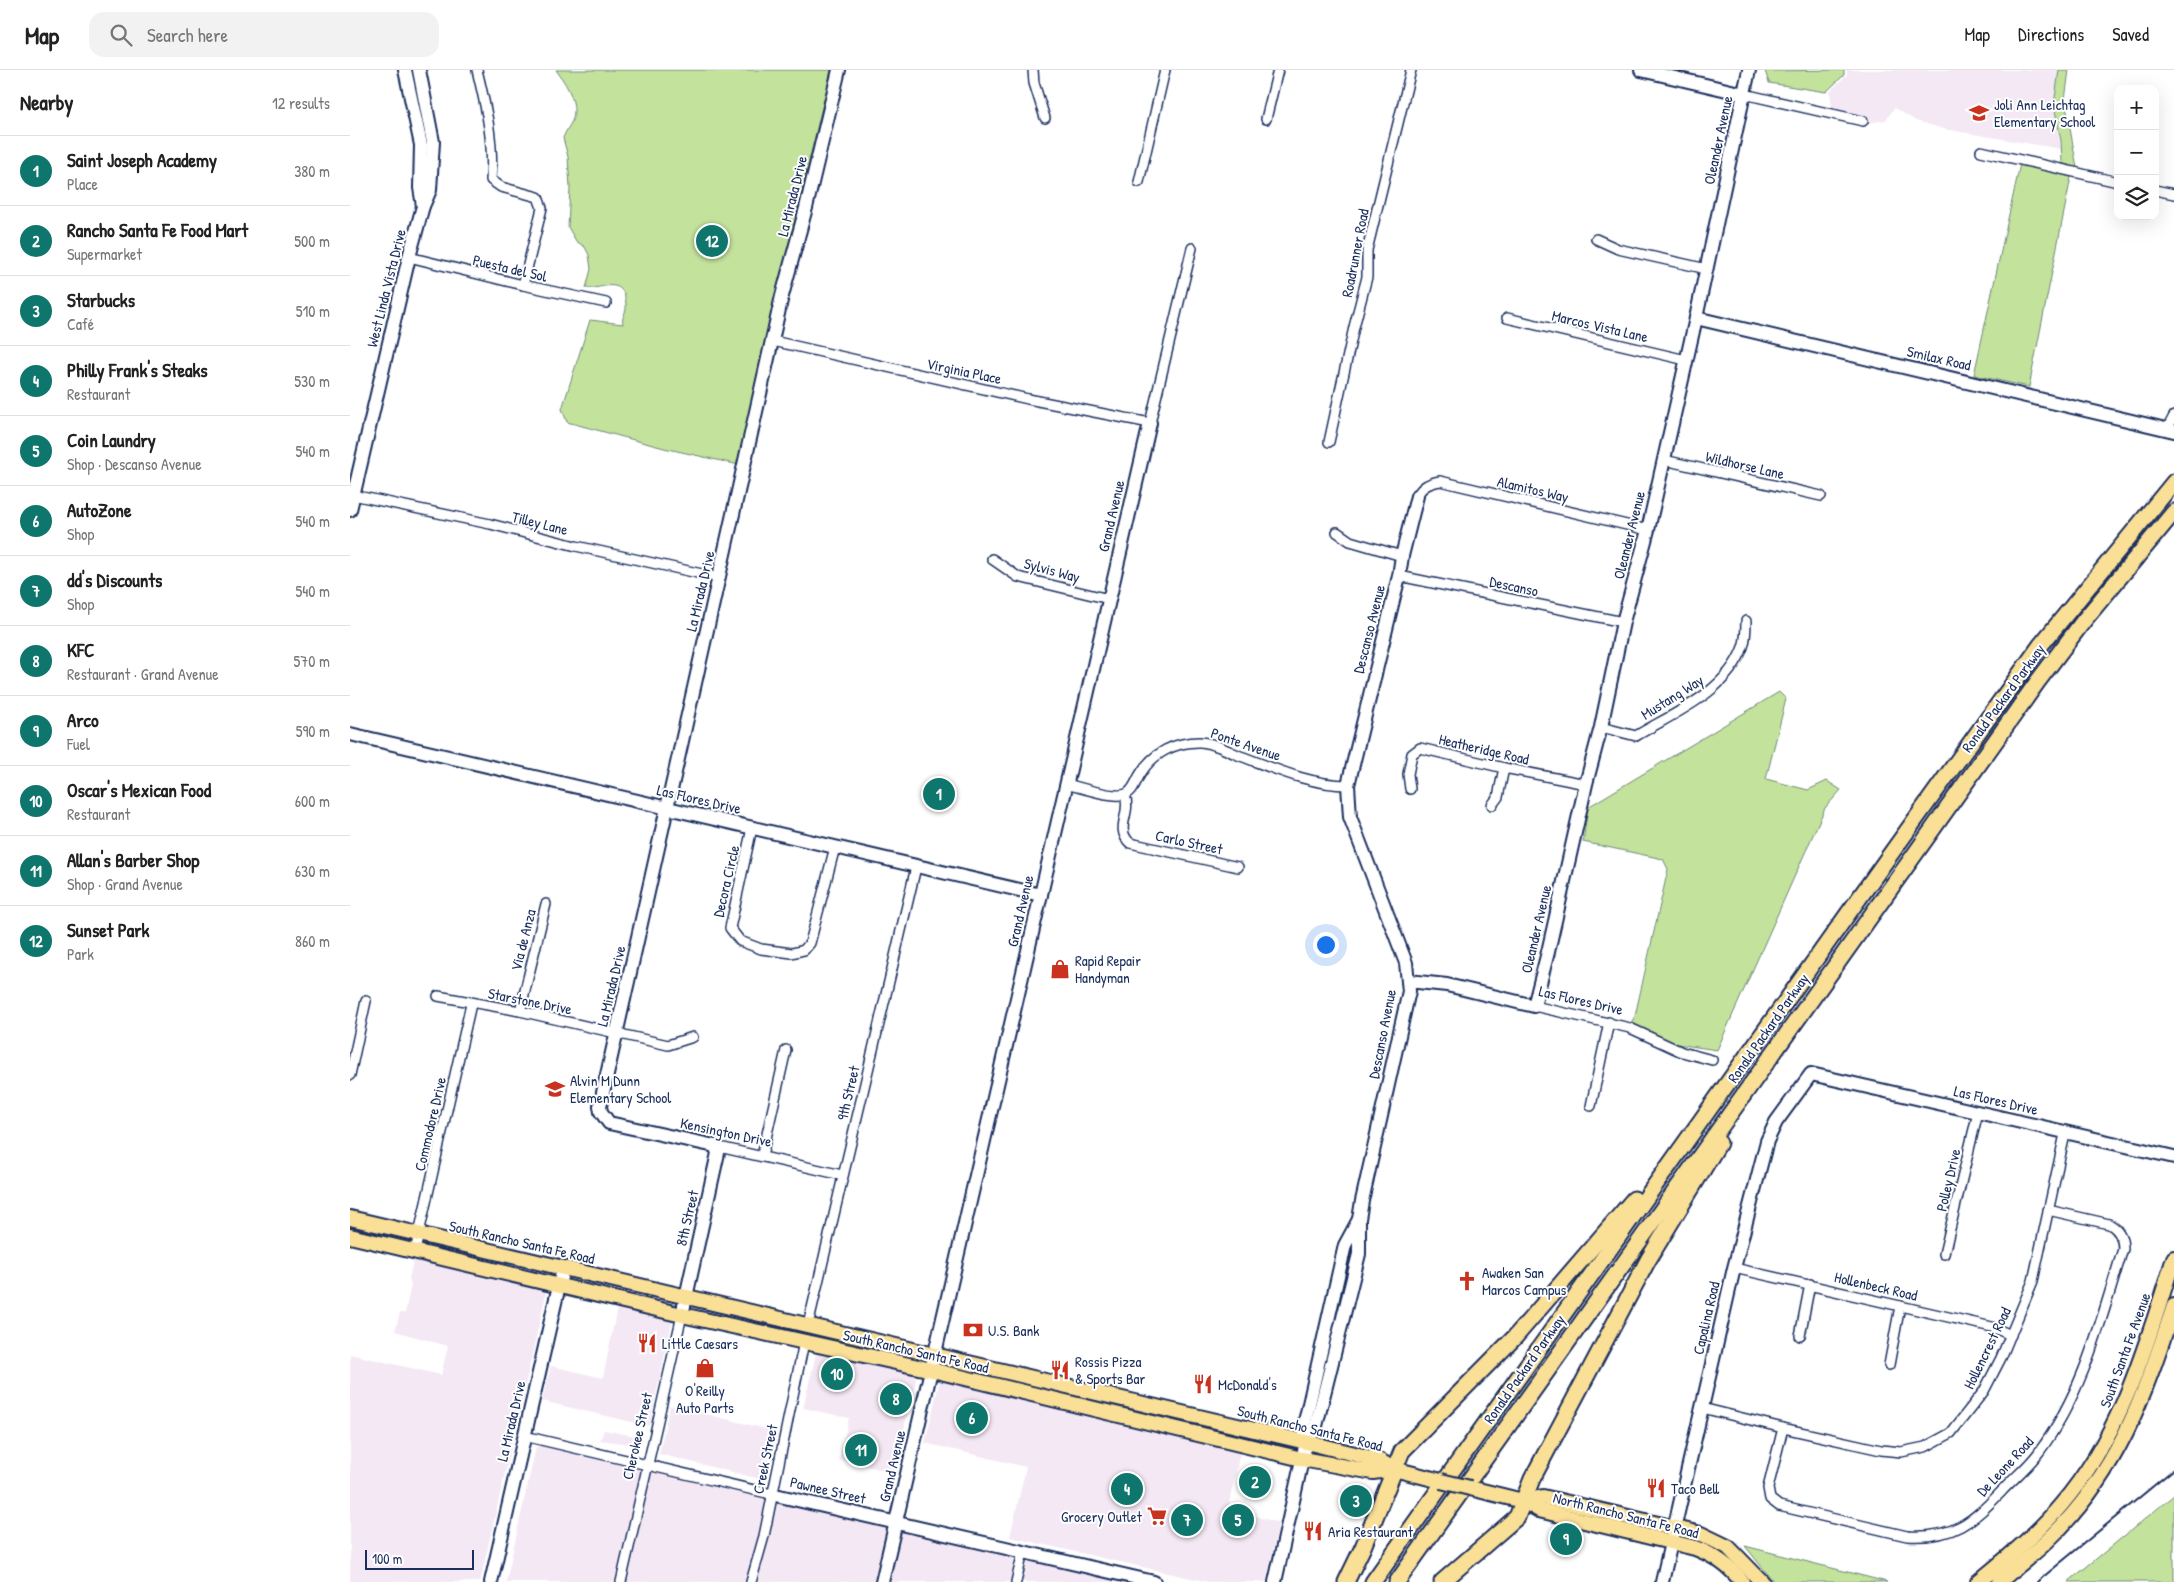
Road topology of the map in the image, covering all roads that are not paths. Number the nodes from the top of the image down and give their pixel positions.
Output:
1 (405, 70) edge
2 (419, 70) edge
3 (477, 70) edge
4 (840, 70) edge
5 (1033, 70) edge
6 (1165, 70) edge
7 (1278, 70) edge
8 (1411, 70) edge
9 (1641, 70) edge
10 (1750, 70) edge
11 (1744, 94) junction
12 (1045, 118) dead end
13 (1266, 119) dead end
14 (1863, 121) dead end
15 (1980, 151) dead end
16 (2114, 181) edge
17 (1139, 182) dead end
18 (2159, 191) edge
19 (2174, 194) edge
20 (423, 206) junction
21 (1596, 239) dead end
22 (1192, 248) dead end
23 (409, 257) junction
24 (1707, 269) junction
25 (523, 285) junction
26 (606, 303) dead end
27 (1507, 318) dead end
28 (1696, 318) junction
29 (773, 341) junction
30 (1686, 360) junction
31 (2174, 416) edge
32 (1150, 423) junction
33 (2170, 430) edge
34 (1329, 442) dead end
35 (1664, 460) junction
36 (2174, 482) edge
37 (352, 495) edge
38 (1417, 496) joint
39 (1821, 496) dead end
40 (350, 510) edge
41 (2174, 512) edge
42 (1648, 530) junction
43 (1338, 532) dead end
44 (1402, 556) junction
45 (992, 559) dead end
46 (1399, 576) junction
47 (720, 578) junction
48 (1109, 599) junction
49 (1746, 621) dead end
50 (1624, 622) junction
51 (1601, 727) junction
52 (350, 734) edge
53 (1504, 768) junction
54 (1066, 784) junction
55 (1586, 784) junction
56 (1348, 785) junction
57 (1410, 788) dead end
58 (1125, 795) junction
59 (1492, 805) dead end
60 (668, 808) junction
61 (752, 828) junction
62 (835, 847) junction
63 (916, 867) junction
64 (1238, 867) dead end
65 (1041, 895) junction
66 (546, 904) dead end
67 (1408, 981) junction
68 (438, 996) dead end
69 (366, 1001) dead end
70 (471, 1004) junction
71 (1534, 1006) junction
72 (520, 1011) junction
73 (1609, 1022) junction
74 (617, 1033) junction
75 (693, 1038) dead end
76 (1778, 1046) junction
77 (786, 1050) dead end
78 (1712, 1060) dead end
79 (1811, 1074) joint
80 (350, 1075) edge
81 (1590, 1106) dead end
82 (1978, 1112) junction
83 (605, 1120) joint
84 (2066, 1134) junction
85 (715, 1146) junction
86 (762, 1156) junction
87 (2174, 1157) edge
88 (842, 1175) junction
89 (1659, 1180) junction
90 (2048, 1210) junction
91 (350, 1218) edge
92 (419, 1234) junction
93 (350, 1236) edge
94 (415, 1251) junction
95 (1944, 1254) dead end
96 (2174, 1258) edge
97 (563, 1268) junction
98 (1734, 1268) junction
99 (1810, 1284) junction
100 (559, 1285) junction
101 (686, 1298) junction
102 (1900, 1306) junction
103 (2174, 1306) edge
104 (682, 1315) junction
105 (808, 1325) junction
106 (2010, 1334) junction
107 (1800, 1336) dead end
108 (804, 1342) junction
109 (935, 1355) junction
110 (1889, 1365) dead end
111 (932, 1370) junction
112 (1044, 1380) junction
113 (1016, 1391) junction
114 (1702, 1408) junction
115 (1783, 1428) junction
116 (524, 1436) junction
117 (1306, 1442) junction
118 (1302, 1459) junction
119 (647, 1466) junction
120 (1394, 1469) junction
121 (772, 1494) junction
122 (1523, 1501) junction
123 (1450, 1507) junction
124 (896, 1522) junction
125 (1674, 1528) junction
126 (1671, 1542) junction
127 (1023, 1552) junction
128 (1150, 1581) edge
129 (491, 1582) edge
130 (621, 1582) edge
131 (751, 1582) edge
132 (882, 1582) edge
133 (1016, 1582) edge
134 (1274, 1582) edge
135 (1346, 1582) edge
136 (1373, 1582) edge
137 (1397, 1582) edge
138 (1405, 1582) edge
139 (1442, 1582) edge
140 (1662, 1582) edge
141 (1742, 1582) edge
142 (1762, 1582) edge
143 (1978, 1582) edge
144 (1999, 1582) edge

1 - 20 street, West Linda Vista Drive
2 - 20 street, West Linda Vista Drive
3 - 25 street
4 - 29 street, La Mirada Drive
5 - 12 street
6 - 17 street
7 - 13 street
8 - 34 street, Roadrunner Road
9 - 11 street
10 - 11 street, Oleander Avenue
11 - 14 street
11 - 24 street, Oleander Avenue
15 - 16 street
18 - 19 street
20 - 23 street, West Linda Vista Drive
21 - 24 street
22 - 32 street, Grand Avenue
23 - 25 street, Puesta del Sol
23 - 37 street, West Linda Vista Drive
24 - 28 street, Oleander Avenue
25 - 26 street, Puesta del Sol
27 - 30 street, Marcos Vista Lane
28 - 30 street, Oleander Avenue
28 - 33 street, Smilax Road
29 - 32 street, Virginia Place
29 - 47 street, La Mirada Drive
30 - 35 street, Oleander Avenue
31 - 33 street
32 - 48 street, Grand Avenue
35 - 39 street, Wildhorse Lane
35 - 42 street, Oleander Avenue
36 - 89 highway, Ronald Packard Parkway
37 - 40 street, West Linda Vista Drive
37 - 47 street, Tilley Lane
38 - 42 street, Alamitos Way
38 - 44 street, Descanso Avenue
41 - 76 highway, Ronald Packard Parkway
42 - 50 street, Oleander Avenue
43 - 44 street
44 - 46 street, Descanso Avenue
45 - 48 street, Sylvis Way
46 - 50 street, Descanso
46 - 56 street, Descanso Avenue
47 - 60 street, La Mirada Drive
48 - 54 street, Grand Avenue
49 - 51 street, Mustang Way
50 - 51 street, Oleander Avenue
51 - 55 street, Oleander Avenue
52 - 60 street, Las Flores Drive
53 - 55 street, Heatheridge Road
53 - 57 street, Heatheridge Road
53 - 59 street
54 - 58 street
54 - 65 street, Grand Avenue
55 - 71 street, Oleander Avenue
56 - 58 street, Ponte Avenue
56 - 67 street, Descanso Avenue
58 - 64 street, Carlo Street
60 - 61 street, Las Flores Drive
60 - 74 street, La Mirada Drive
61 - 62 street, Las Flores Drive
61 - 62 street, Decora Circle
62 - 63 street, Las Flores Drive
63 - 65 street, Las Flores Drive
63 - 88 street, 9th Street
65 - 109 street, Grand Avenue
66 - 72 street, Via de Anza
67 - 71 street, Las Flores Drive
67 - 117 street, Descanso Avenue
68 - 70 street, Starstone Drive
69 - 80 street
70 - 72 street, Starstone Drive
70 - 92 street, Commodore Drive
71 - 73 street, Las Flores Drive
72 - 74 street, Starstone Drive
73 - 78 street, Las Flores Drive
73 - 81 street
74 - 75 street, Starstone Drive
74 - 83 street, La Mirada Drive
76 - 122 highway
76 - 123 highway, Ronald Packard Parkway
77 - 86 street
79 - 82 street, Las Flores Drive
79 - 98 street, Capalina Road
82 - 84 street, Las Flores Drive
82 - 95 street, Polley Drive
83 - 85 street, Kensington Drive
84 - 87 street, Las Flores Drive
84 - 90 street, Hollencrest Road
85 - 86 street, Kensington Drive
85 - 101 street, 8th Street
86 - 88 street, Kensington Drive
88 - 105 street, 9th Street
89 - 120 highway
89 - 136 highway, Ronald Packard Parkway
90 - 106 street, Hollencrest Road
90 - 115 street, De Leone Road
91 - 92 main road, South Rancho Santa Fe Road
92 - 94 street, Commodore Drive
92 - 97 main road, South Rancho Santa Fe Road
93 - 94 main road, South Rancho Santa Fe Road
94 - 100 main road, South Rancho Santa Fe Road
96 - 143 main road, South Santa Fe Avenue
97 - 100 street, La Mirada Drive
97 - 101 main road, South Rancho Santa Fe Road
98 - 99 street, Hollenbeck Road
98 - 114 street, Capalina Road
99 - 102 street, Hollenbeck Road
99 - 107 street
100 - 104 main road, South Rancho Santa Fe Road
100 - 116 street, La Mirada Drive
101 - 104 street, Cherokee Street
101 - 105 main road, South Rancho Santa Fe Road
102 - 106 street, Hollenbeck Road
102 - 110 street
103 - 144 main road, South Santa Fe Avenue
104 - 108 main road, South Rancho Santa Fe Road
104 - 119 street, Cherokee Street
105 - 109 main road, South Rancho Santa Fe Road
106 - 115 street, Hollencrest Road
108 - 111 main road, South Rancho Santa Fe Road
108 - 121 street, Creek Street
109 - 111 street, Grand Avenue
109 - 112 main road, South Rancho Santa Fe Road
111 - 113 main road, South Rancho Santa Fe Road
111 - 124 street, Grand Avenue
112 - 113 main road
112 - 117 main road, South Rancho Santa Fe Road
113 - 118 main road, South Rancho Santa Fe Road
114 - 115 street, Hollencrest Road
114 - 125 street, Capalina Road
116 - 119 street, Pawnee Street
116 - 129 street, La Mirada Drive
117 - 118 street, Descanso Avenue
117 - 120 main road, South Rancho Santa Fe Road
118 - 120 main road, South Rancho Santa Fe Road
118 - 134 street, Descanso Avenue
119 - 121 street, Pawnee Street
119 - 130 street, Cherokee Street
120 - 122 main road, North Rancho Santa Fe Road, bridge
120 - 135 highway
121 - 124 street, Pawnee Street
121 - 131 street, Creek Street
122 - 125 main road, North Rancho Santa Fe Road
122 - 126 main road, North Rancho Santa Fe Road
122 - 139 highway
123 - 137 highway, Ronald Packard Parkway
123 - 138 highway
124 - 127 street, Pawnee Street
124 - 132 street, Grand Avenue
125 - 126 street, Capalina Road
125 - 142 main road, North Rancho Santa Fe Road
126 - 140 street, Capalina Road
126 - 141 main road, North Rancho Santa Fe Road
127 - 128 street, Pawnee Street
127 - 133 street

